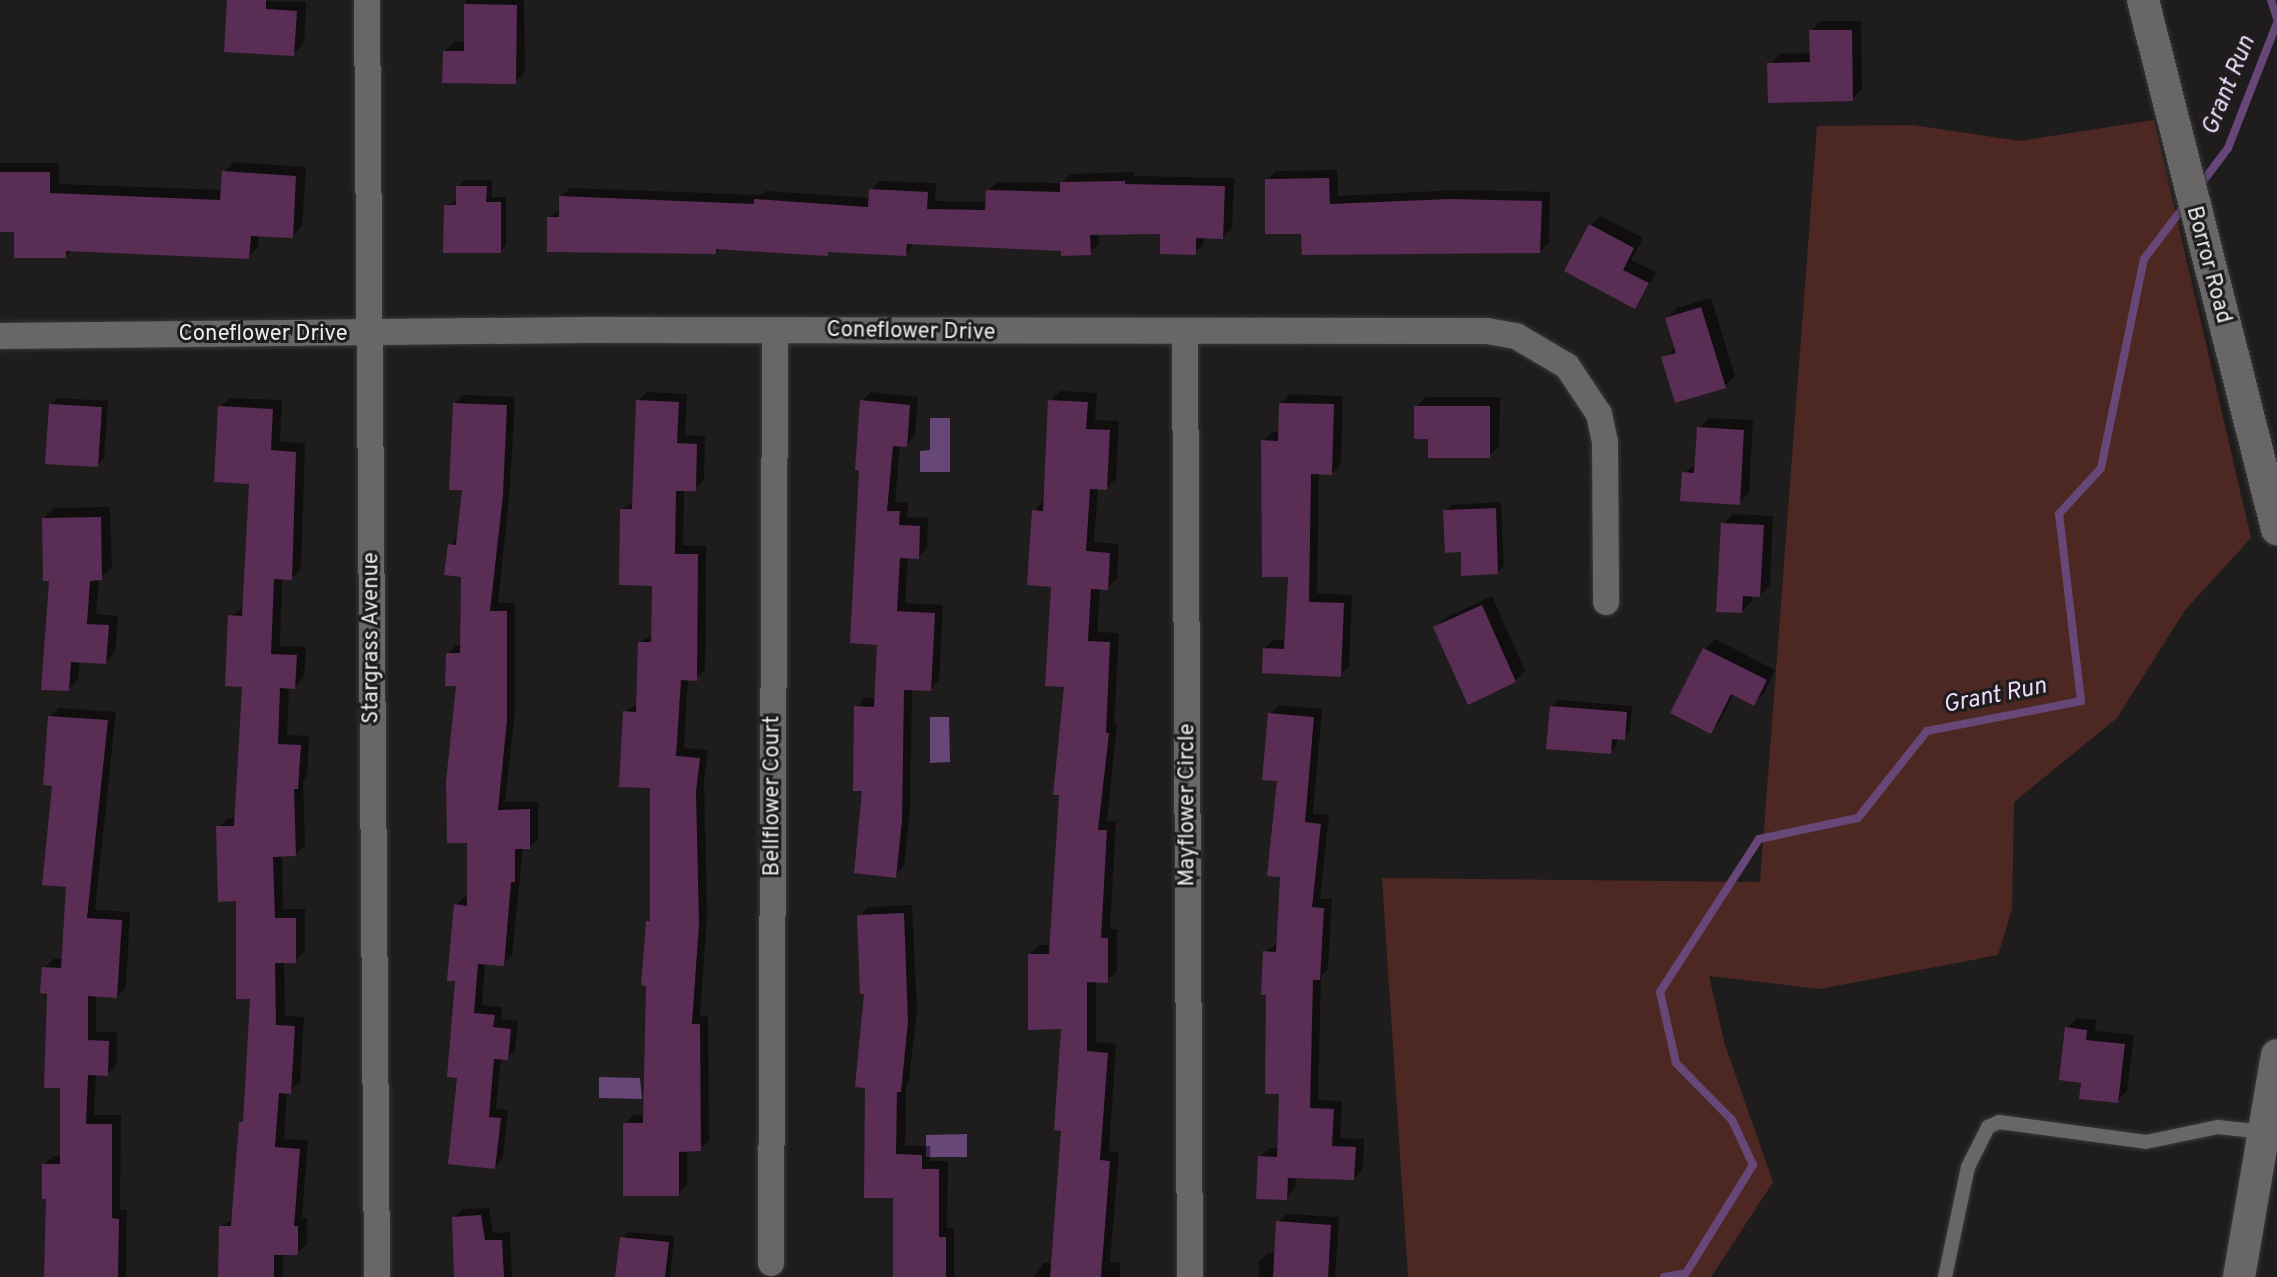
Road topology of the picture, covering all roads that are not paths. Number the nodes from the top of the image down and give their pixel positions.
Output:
1 (367, 0) edge
2 (2143, 0) edge
3 (775, 330) junction
4 (1185, 332) junction
5 (370, 335) junction
6 (0, 336) edge
7 (2277, 529) edge
8 (1606, 602) dead end
9 (2277, 1055) edge
10 (2263, 1132) junction
11 (771, 1263) dead end
12 (377, 1277) edge
13 (1190, 1277) edge
14 (1945, 1277) edge
15 (2239, 1277) edge

1 - 5 street, Stargrass Avenue
2 - 7 street, Borror Road
3 - 4 street, Coneflower Drive
3 - 5 street, Coneflower Drive
3 - 11 street, Bellflower Court
4 - 8 street, Coneflower Drive
4 - 13 street, Mayflower Circle
5 - 6 street, Coneflower Drive
5 - 12 street, Stargrass Avenue
9 - 10 street
10 - 14 lane
10 - 15 street

